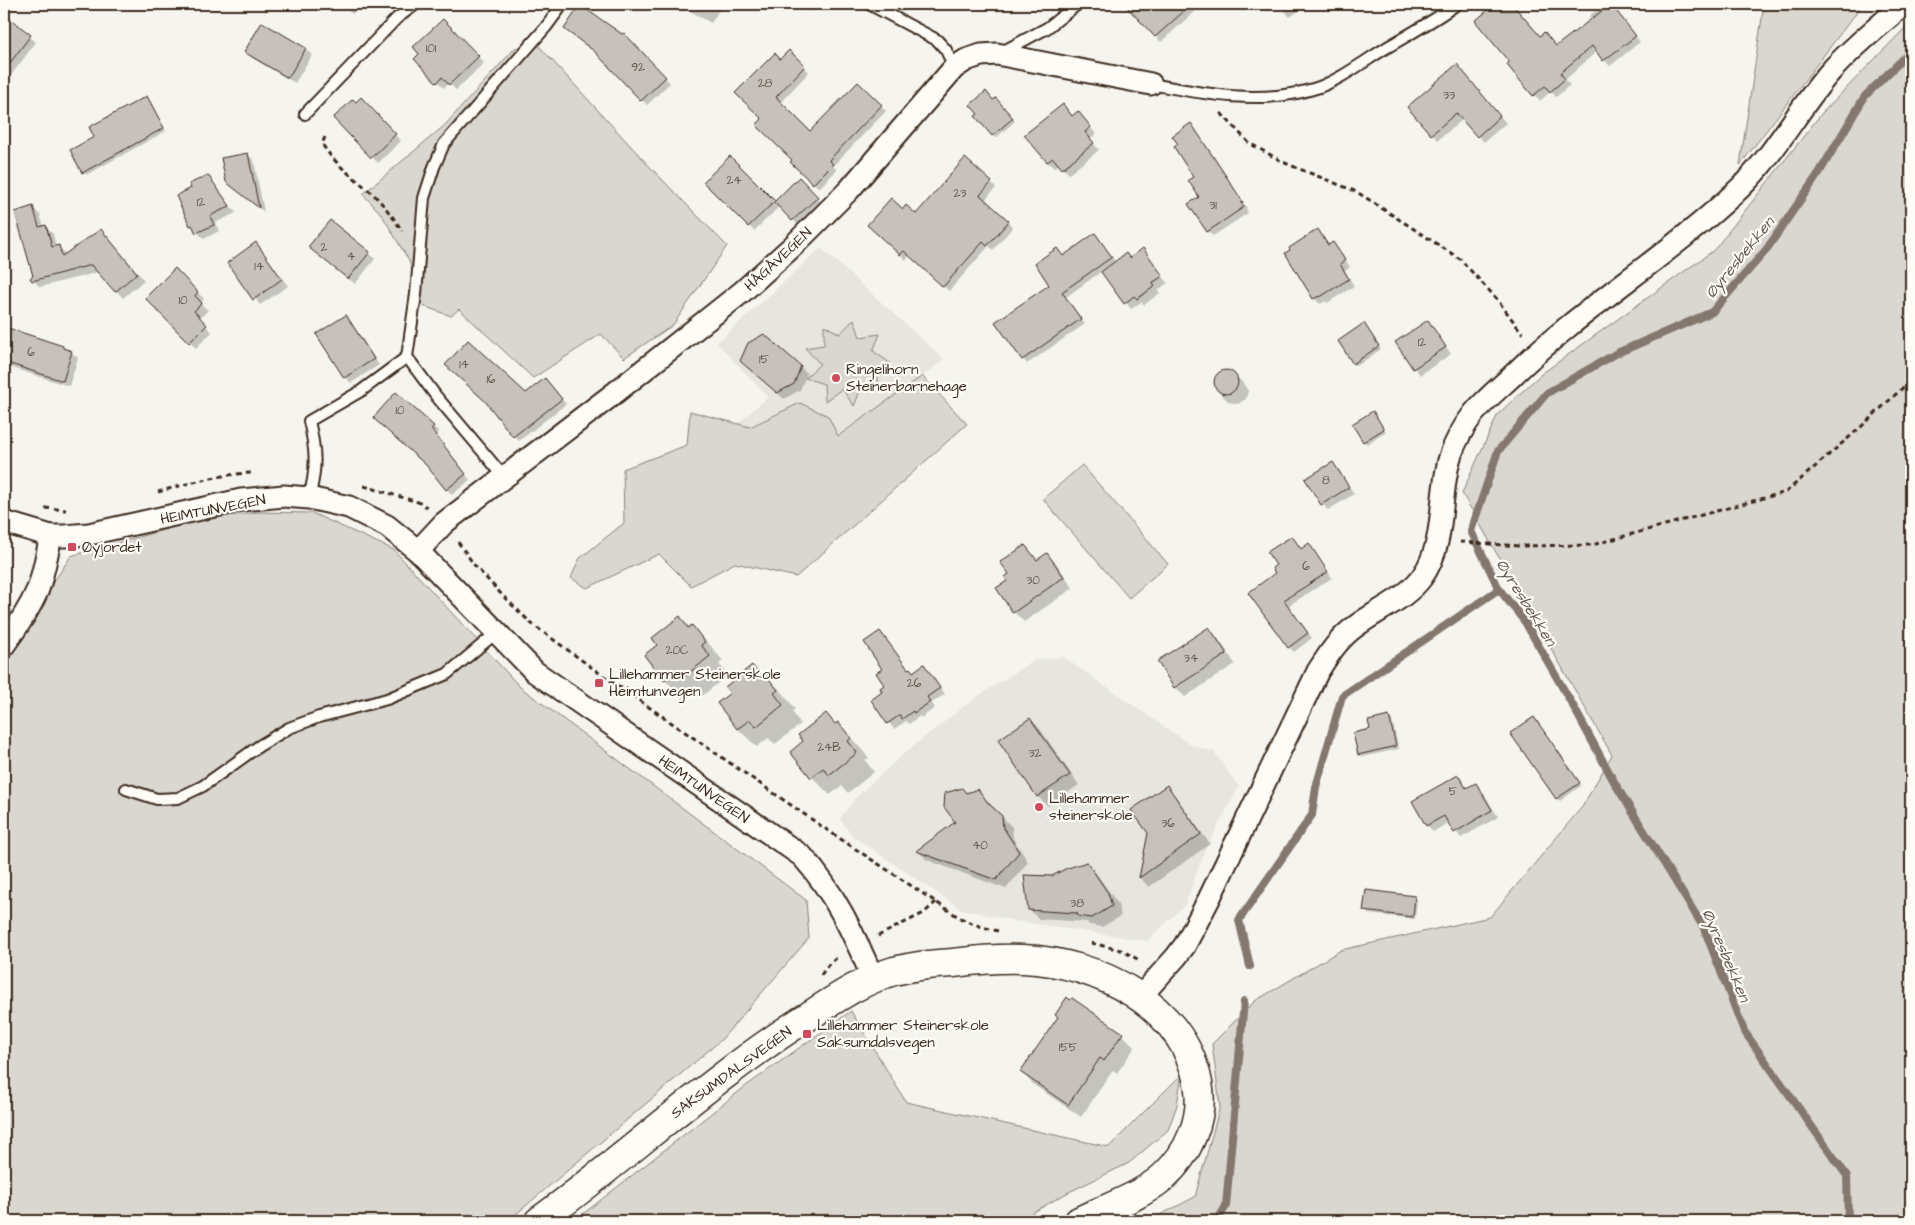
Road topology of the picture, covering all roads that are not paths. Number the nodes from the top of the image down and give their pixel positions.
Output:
1 (416, 4) edge
2 (563, 4) edge
3 (869, 4) edge
4 (1078, 4) edge
5 (1457, 4) edge
6 (1904, 4) edge
7 (997, 54) junction
8 (954, 68) junction
9 (1151, 84) joint
10 (305, 114) dead end
11 (407, 357) junction
12 (505, 478) junction
13 (310, 498) junction
14 (4, 522) edge
15 (51, 536) junction
16 (418, 550) junction
17 (496, 633) junction
18 (4, 645) edge
19 (126, 789) dead end
20 (873, 978) junction
21 (1141, 996) junction
22 (539, 1221) edge
23 (1079, 1221) edge

1 - 10 lane
2 - 11 lane
3 - 8 lane
4 - 7 lane
5 - 9 lane
6 - 21 street
7 - 8 street, HÅGÅVEGEN
7 - 9 street, HÅGÅVEGEN
8 - 12 street, HÅGÅVEGEN
11 - 12 lane
11 - 13 lane
12 - 16 street, HÅGÅVEGEN
13 - 15 street, HEIMTUNVEGEN
13 - 16 street, HEIMTUNVEGEN
14 - 15 street, HEIMTUNVEGEN
15 - 18 street
16 - 17 street, HEIMTUNVEGEN
17 - 19 lane
17 - 20 street, HEIMTUNVEGEN
20 - 21 main road, SAKSUMDALSVEGEN
20 - 22 main road, SAKSUMDALSVEGEN
21 - 23 main road, SAKSUMDALSVEGEN

